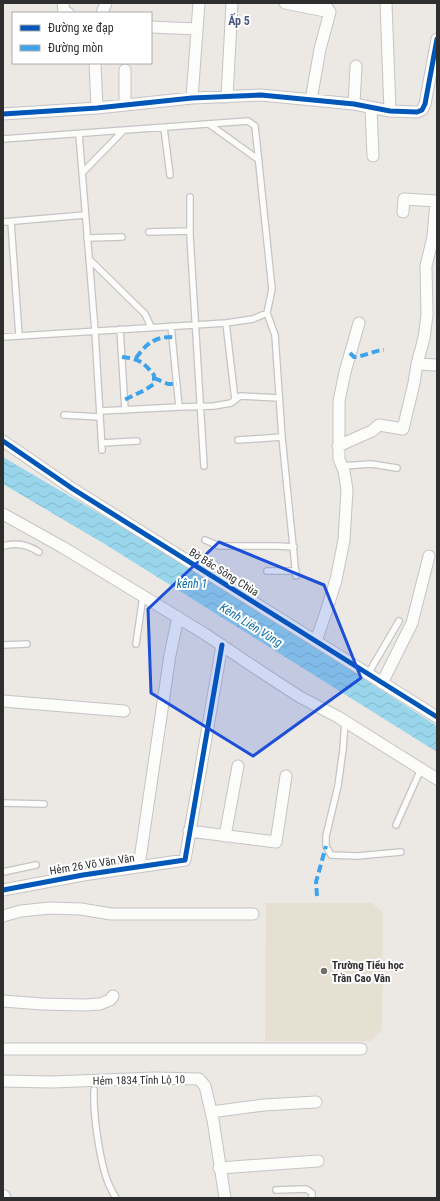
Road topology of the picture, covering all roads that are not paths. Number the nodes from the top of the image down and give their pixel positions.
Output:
1 (199, 3) edge
2 (232, 3) edge
3 (284, 3) edge
4 (386, 3) edge
5 (327, 7) edge
6 (152, 27) edge
7 (196, 29) junction
8 (437, 39) edge
9 (436, 51) edge
10 (95, 64) edge
11 (356, 66) dead end
12 (125, 70) dead end
13 (434, 74) edge
14 (227, 97) junction
15 (192, 98) junction
16 (311, 100) junction
17 (354, 104) junction
18 (125, 105) junction
19 (97, 108) junction
20 (371, 108) junction
21 (390, 111) junction
22 (3, 114) edge
23 (209, 124) junction
24 (164, 128) junction
25 (123, 131) junction
26 (79, 134) junction
27 (3, 139) edge
28 (373, 156) dead end
29 (259, 160) junction
30 (82, 173) junction
31 (170, 175) dead end
32 (190, 197) dead end
33 (437, 201) edge
34 (403, 212) dead end
35 (85, 215) junction
36 (3, 222) edge
37 (11, 222) junction
38 (190, 231) junction
39 (149, 232) dead end
40 (122, 237) dead end
41 (87, 238) junction
42 (89, 259) junction
43 (267, 313) junction
44 (226, 323) junction
45 (195, 324) junction
46 (359, 324) dead end
47 (171, 326) junction
48 (151, 328) junction
49 (120, 329) junction
50 (95, 331) junction
51 (19, 336) junction
52 (3, 337) edge
53 (417, 364) junction
54 (437, 365) edge
55 (279, 398) junction
56 (235, 400) junction
57 (179, 406) junction
58 (199, 406) junction
59 (125, 410) junction
60 (100, 414) junction
61 (64, 415) dead end
62 (282, 437) junction
63 (238, 440) dead end
64 (3, 441) edge
65 (137, 441) dead end
66 (102, 443) junction
67 (338, 446) junction
68 (102, 450) dead end
69 (204, 466) dead end
70 (342, 466) junction
71 (397, 468) dead end
72 (3, 514) edge
73 (205, 540) dead end
74 (3, 546) edge
75 (294, 547) junction
76 (39, 552) dead end
77 (430, 556) dead end
78 (267, 571) dead end
79 (143, 596) junction
80 (178, 617) junction
81 (399, 622) dead end
82 (316, 641) junction
83 (26, 644) dead end
84 (136, 644) dead end
85 (3, 645) edge
86 (222, 645) junction
87 (368, 674) junction
88 (382, 683) junction
89 (3, 700) edge
90 (124, 712) dead end
91 (437, 717) edge
92 (345, 721) junction
93 (238, 766) dead end
94 (421, 769) junction
95 (286, 776) dead end
96 (437, 779) edge
97 (3, 803) edge
98 (44, 804) dead end
99 (396, 825) dead end
100 (190, 831) junction
101 (225, 836) junction
102 (401, 852) dead end
103 (36, 865) dead end
104 (139, 866) junction
105 (3, 872) edge
106 (3, 890) edge
107 (253, 914) dead end
108 (3, 916) edge
109 (113, 996) dead end
110 (3, 1001) edge
111 (3, 1049) edge
112 (361, 1049) dead end
113 (3, 1081) edge
114 (94, 1090) dead end
115 (316, 1102) dead end
116 (211, 1112) junction
117 (318, 1161) dead end
118 (220, 1168) junction
119 (276, 1190) dead end
120 (116, 1198) edge
121 (225, 1198) edge
122 (312, 1198) edge

1 - 7 street
2 - 14 street
3 - 5 street
4 - 21 street
5 - 16 street
6 - 7 street
7 - 15 street
8 - 9 street
9 - 13 street
10 - 19 street
11 - 17 street
12 - 18 street
13 - 21 street
14 - 15 street
14 - 16 street
15 - 18 street
16 - 17 street
17 - 20 street
18 - 19 street
19 - 22 street
20 - 21 street
20 - 28 street
23 - 24 lane
23 - 29 lane
23 - 29 lane
24 - 25 lane
24 - 31 lane
25 - 26 lane
25 - 30 lane
26 - 27 lane
26 - 30 lane
29 - 43 lane
30 - 35 lane
32 - 38 lane
33 - 34 street
33 - 53 street
35 - 37 lane
35 - 41 lane
36 - 37 lane
37 - 51 lane
38 - 39 lane
38 - 45 lane
40 - 41 lane
41 - 42 lane
42 - 48 lane
42 - 50 lane
43 - 44 lane
43 - 55 lane
44 - 45 lane
44 - 56 lane
45 - 47 lane
45 - 58 lane
46 - 67 street
47 - 48 lane
47 - 57 lane
48 - 49 lane
49 - 50 lane
49 - 59 lane
50 - 51 lane
50 - 60 lane
51 - 52 lane
53 - 54 street
53 - 67 street
55 - 56 lane
55 - 62 lane
56 - 58 lane
57 - 58 lane
57 - 59 lane
58 - 69 lane
59 - 60 lane
60 - 61 lane
60 - 66 lane
62 - 63 lane
62 - 75 lane
64 - 82 street, Bờ Bắc Sông Chùa
65 - 66 lane
66 - 68 lane
67 - 70 street
70 - 71 lane
70 - 82 street
72 - 79 street
73 - 75 lane
74 - 76 lane
75 - 78 lane
77 - 88 street
79 - 80 street
79 - 84 lane
80 - 86 street
80 - 104 street
81 - 87 lane
82 - 87 street, Bờ Bắc Sông Chùa
83 - 85 lane
86 - 92 street
86 - 100 street
87 - 88 street, Bờ Bắc Sông Chùa
88 - 91 street, Bờ Bắc Sông Chùa
89 - 90 street
92 - 94 street
92 - 102 lane
93 - 101 street
94 - 96 street
94 - 99 lane
95 - 101 street
97 - 98 lane
100 - 101 street
100 - 104 street, Hẻm 26 Võ Văn Vân
103 - 105 lane
104 - 106 street, Hẻm 26 Võ Văn Vân
107 - 108 street
109 - 110 street
111 - 112 street
113 - 116 street, Hẻm 1834 Tỉnh Lộ 10
114 - 120 lane
115 - 116 street
116 - 118 street, Hẻm 1834 Tỉnh Lộ 10
117 - 118 street
118 - 121 street, Hẻm 1834 Tỉnh Lộ 10
119 - 122 lane

